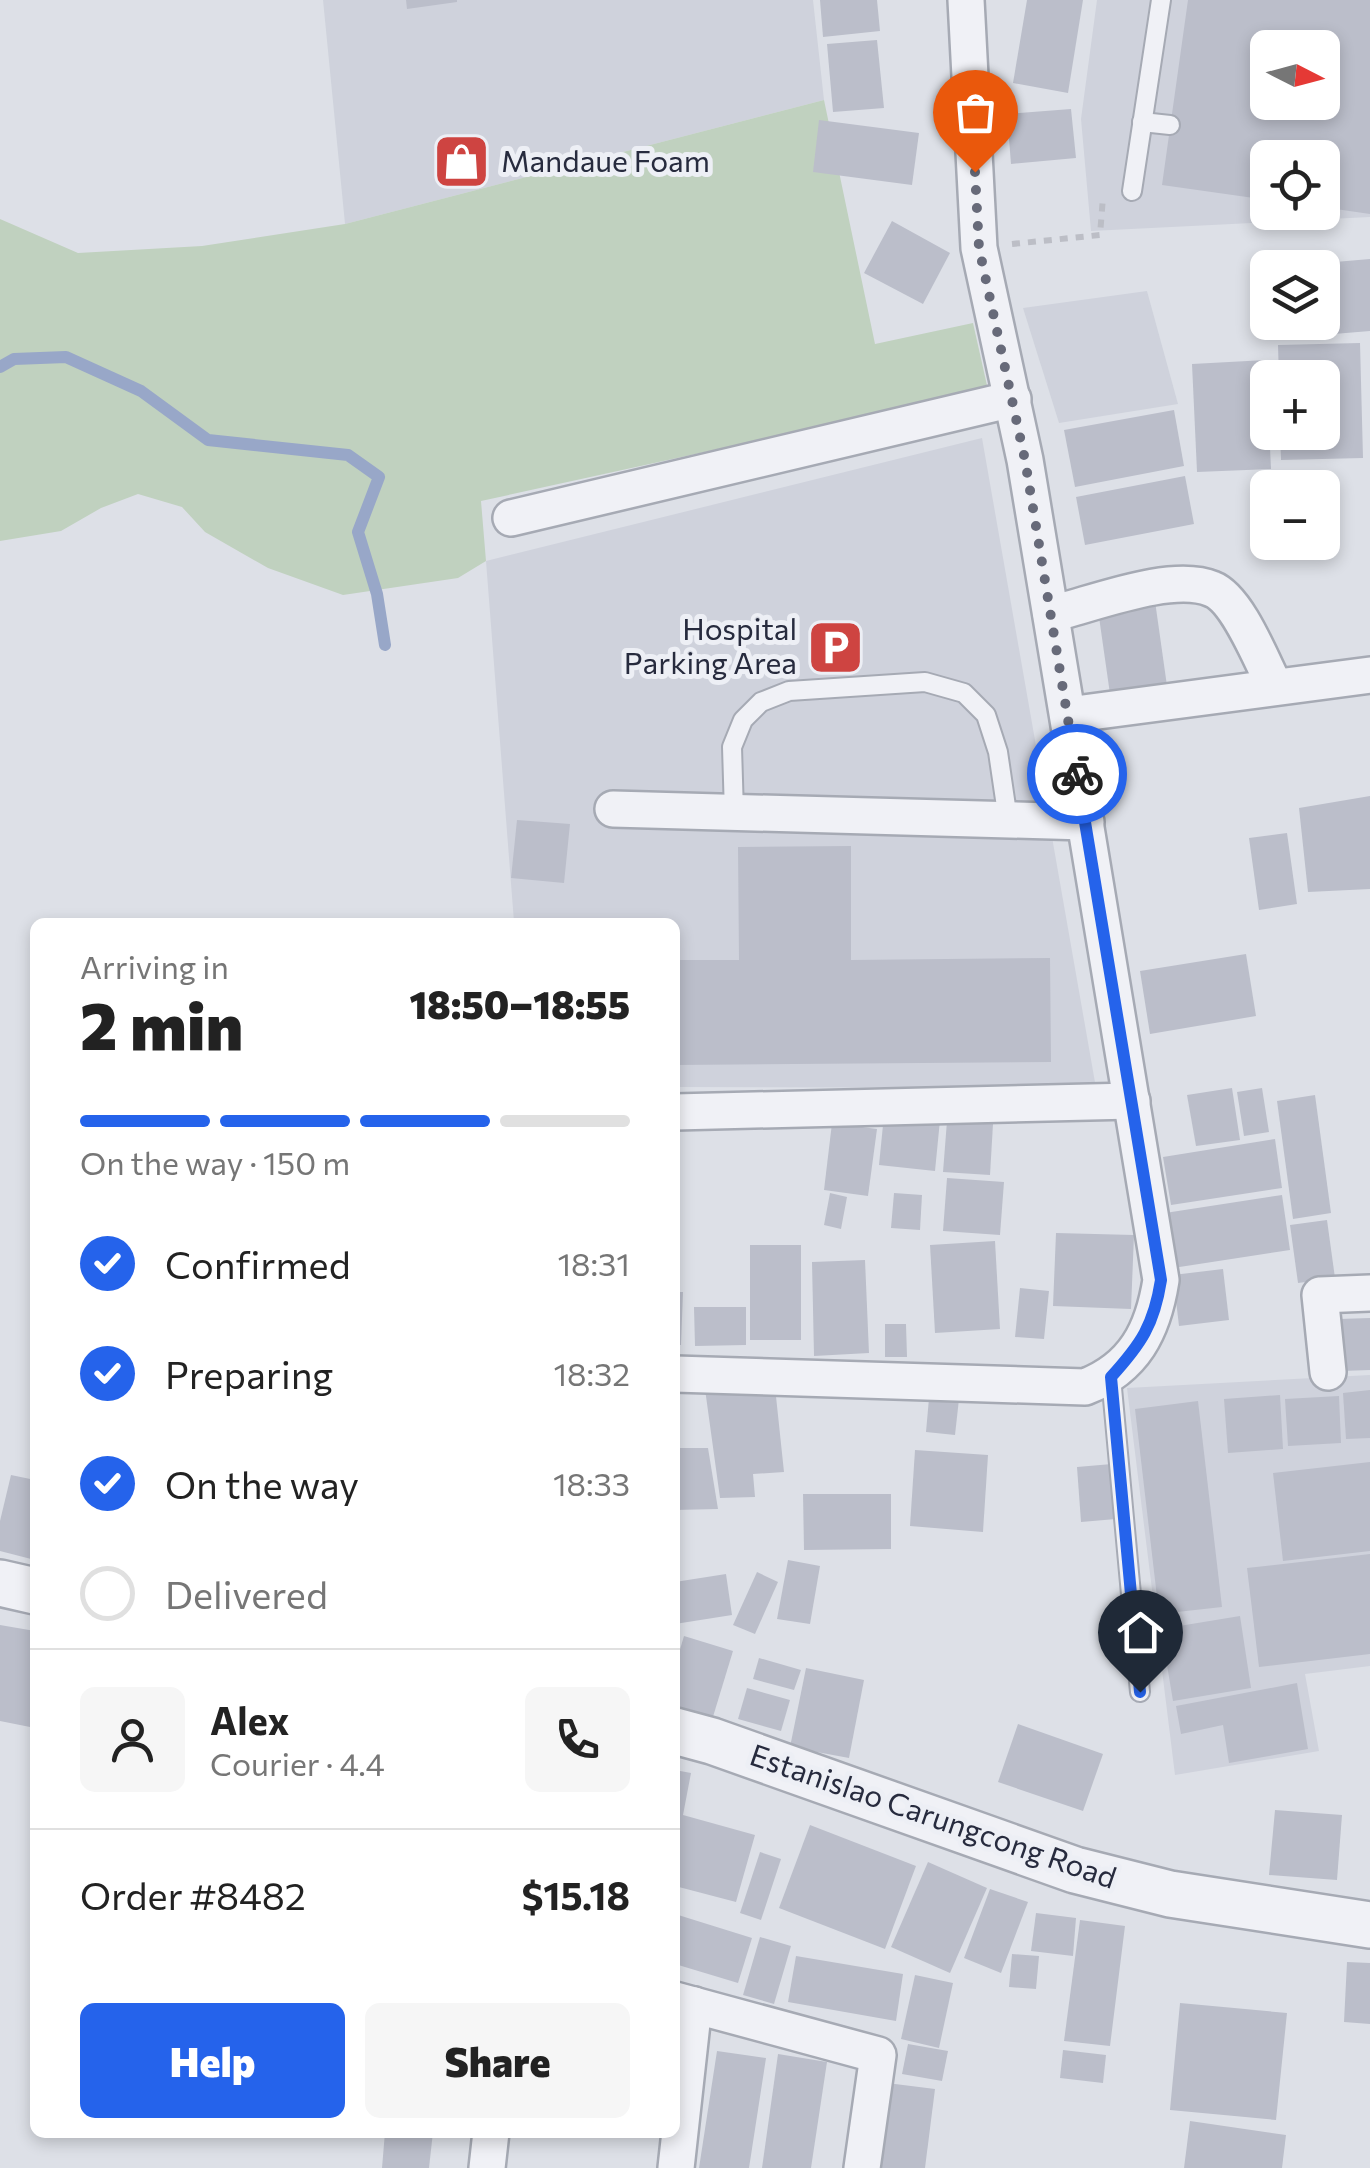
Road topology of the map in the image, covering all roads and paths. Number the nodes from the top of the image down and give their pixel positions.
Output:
1 (966, 0) edge
2 (1161, 0) edge
3 (1142, 122) junction
4 (1170, 125) dead end
5 (1104, 189) dead end
6 (1132, 191) dead end
7 (979, 248) junction
8 (1013, 399) junction
9 (511, 518) dead end
10 (1051, 614) junction
11 (1370, 675) edge
12 (1274, 687) junction
13 (1068, 715) junction
14 (613, 809) dead end
15 (734, 813) junction
16 (1008, 820) junction
17 (1086, 822) junction
18 (1132, 1101) junction
19 (680, 1112) edge
20 (1370, 1293) edge
21 (1328, 1372) dead end
22 (680, 1374) edge
23 (1111, 1377) junction
24 (0, 1583) edge
25 (30, 1590) edge
26 (1140, 1692) dead end
27 (680, 1732) edge
28 (1370, 1926) edge
29 (684, 2003) edge
30 (680, 2086) edge
31 (490, 2138) edge
32 (677, 2138) edge
33 (487, 2168) edge
34 (676, 2168) edge
35 (862, 2168) edge

1 - 7 street
2 - 3 lane
3 - 4 lane
3 - 6 lane
5 - 7 path
7 - 8 street
8 - 9 street
8 - 10 street
10 - 12 street
10 - 13 street
11 - 12 street
12 - 13 street
13 - 17 street
14 - 15 street
15 - 16 street
15 - 16 lane
16 - 17 street
17 - 18 street
18 - 19 street
18 - 23 street
20 - 21 street
22 - 23 street
23 - 26 lane
24 - 25 street
27 - 28 street, Estanislao Carungcong Road
29 - 30 street
29 - 35 street
31 - 33 street
32 - 34 street

